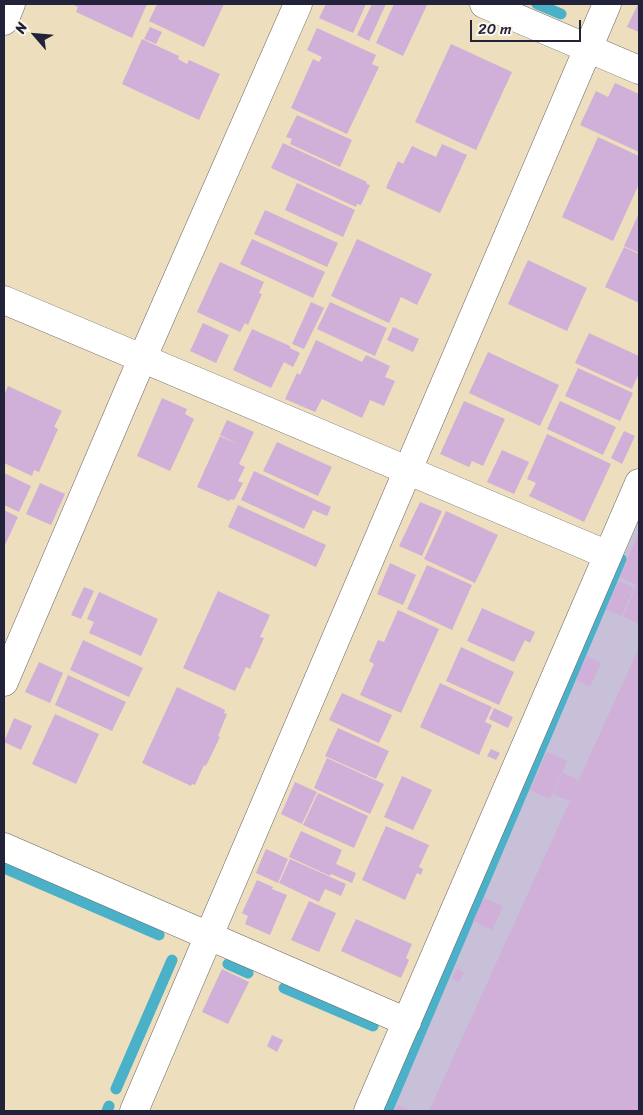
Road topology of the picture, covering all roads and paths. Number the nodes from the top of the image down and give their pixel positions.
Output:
1 (11, 4) edge
2 (298, 4) edge
3 (484, 4) edge
4 (607, 4) edge
5 (4, 21) edge
6 (588, 48) junction
7 (639, 70) edge
8 (4, 300) edge
9 (142, 359) junction
10 (408, 471) junction
11 (639, 483) edge
12 (608, 555) junction
13 (4, 682) edge
14 (4, 847) edge
15 (209, 936) junction
16 (407, 1022) junction
17 (134, 1111) edge
18 (368, 1111) edge

1 - 5 street
2 - 9 street
3 - 6 street
4 - 6 street
6 - 7 street
6 - 10 street
8 - 9 street
9 - 10 street
9 - 13 street
10 - 12 street
10 - 15 street
11 - 12 street
12 - 16 street
14 - 15 street
15 - 16 street
15 - 17 street
16 - 18 street

